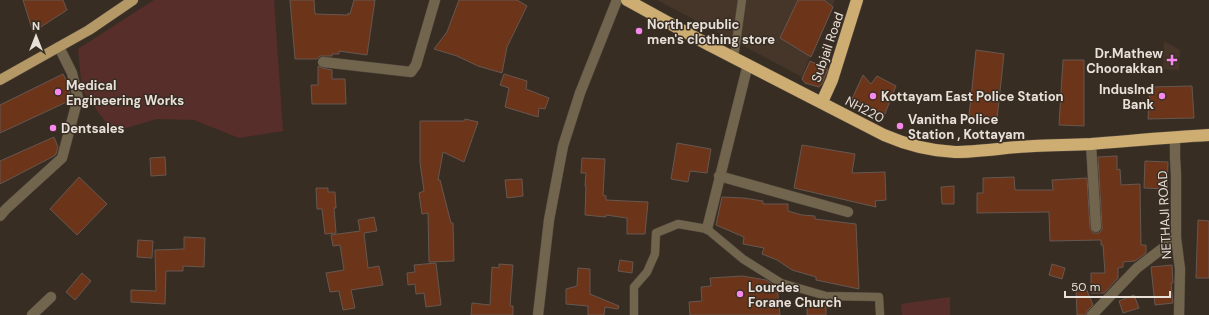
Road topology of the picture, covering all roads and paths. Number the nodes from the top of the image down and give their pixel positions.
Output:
1 (133, 0) edge
2 (436, 0) edge
3 (617, 0) edge
4 (627, 0) edge
5 (742, 0) edge
6 (857, 0) edge
7 (59, 47) junction
8 (734, 58) junction
9 (323, 62) dead end
10 (748, 64) junction
11 (0, 80) edge
12 (822, 102) junction
13 (1209, 135) edge
14 (1174, 137) junction
15 (1091, 144) junction
16 (720, 176) junction
17 (848, 212) dead end
18 (0, 216) edge
19 (1096, 227) dead end
20 (707, 229) junction
21 (1176, 238) junction
22 (51, 297) dead end
23 (32, 315) edge
24 (538, 315) edge
25 (634, 315) edge
26 (880, 315) edge
27 (1092, 315) edge
28 (1179, 315) edge

1 - 7 main road
2 - 9 street
3 - 24 street
4 - 8 highway, NH220
5 - 8 lane
6 - 12 highway, Subjail Road
7 - 11 main road
7 - 18 street
8 - 10 highway, NH220
10 - 12 highway, NH220
10 - 16 street
12 - 15 highway, NH220
13 - 14 highway, NH220
14 - 15 highway, NH220
14 - 21 street, NETHAJI ROAD
15 - 19 street
16 - 17 street
16 - 20 street
20 - 25 lane
20 - 26 lane
21 - 27 street
21 - 28 street, NETHAJI ROAD
22 - 23 street

